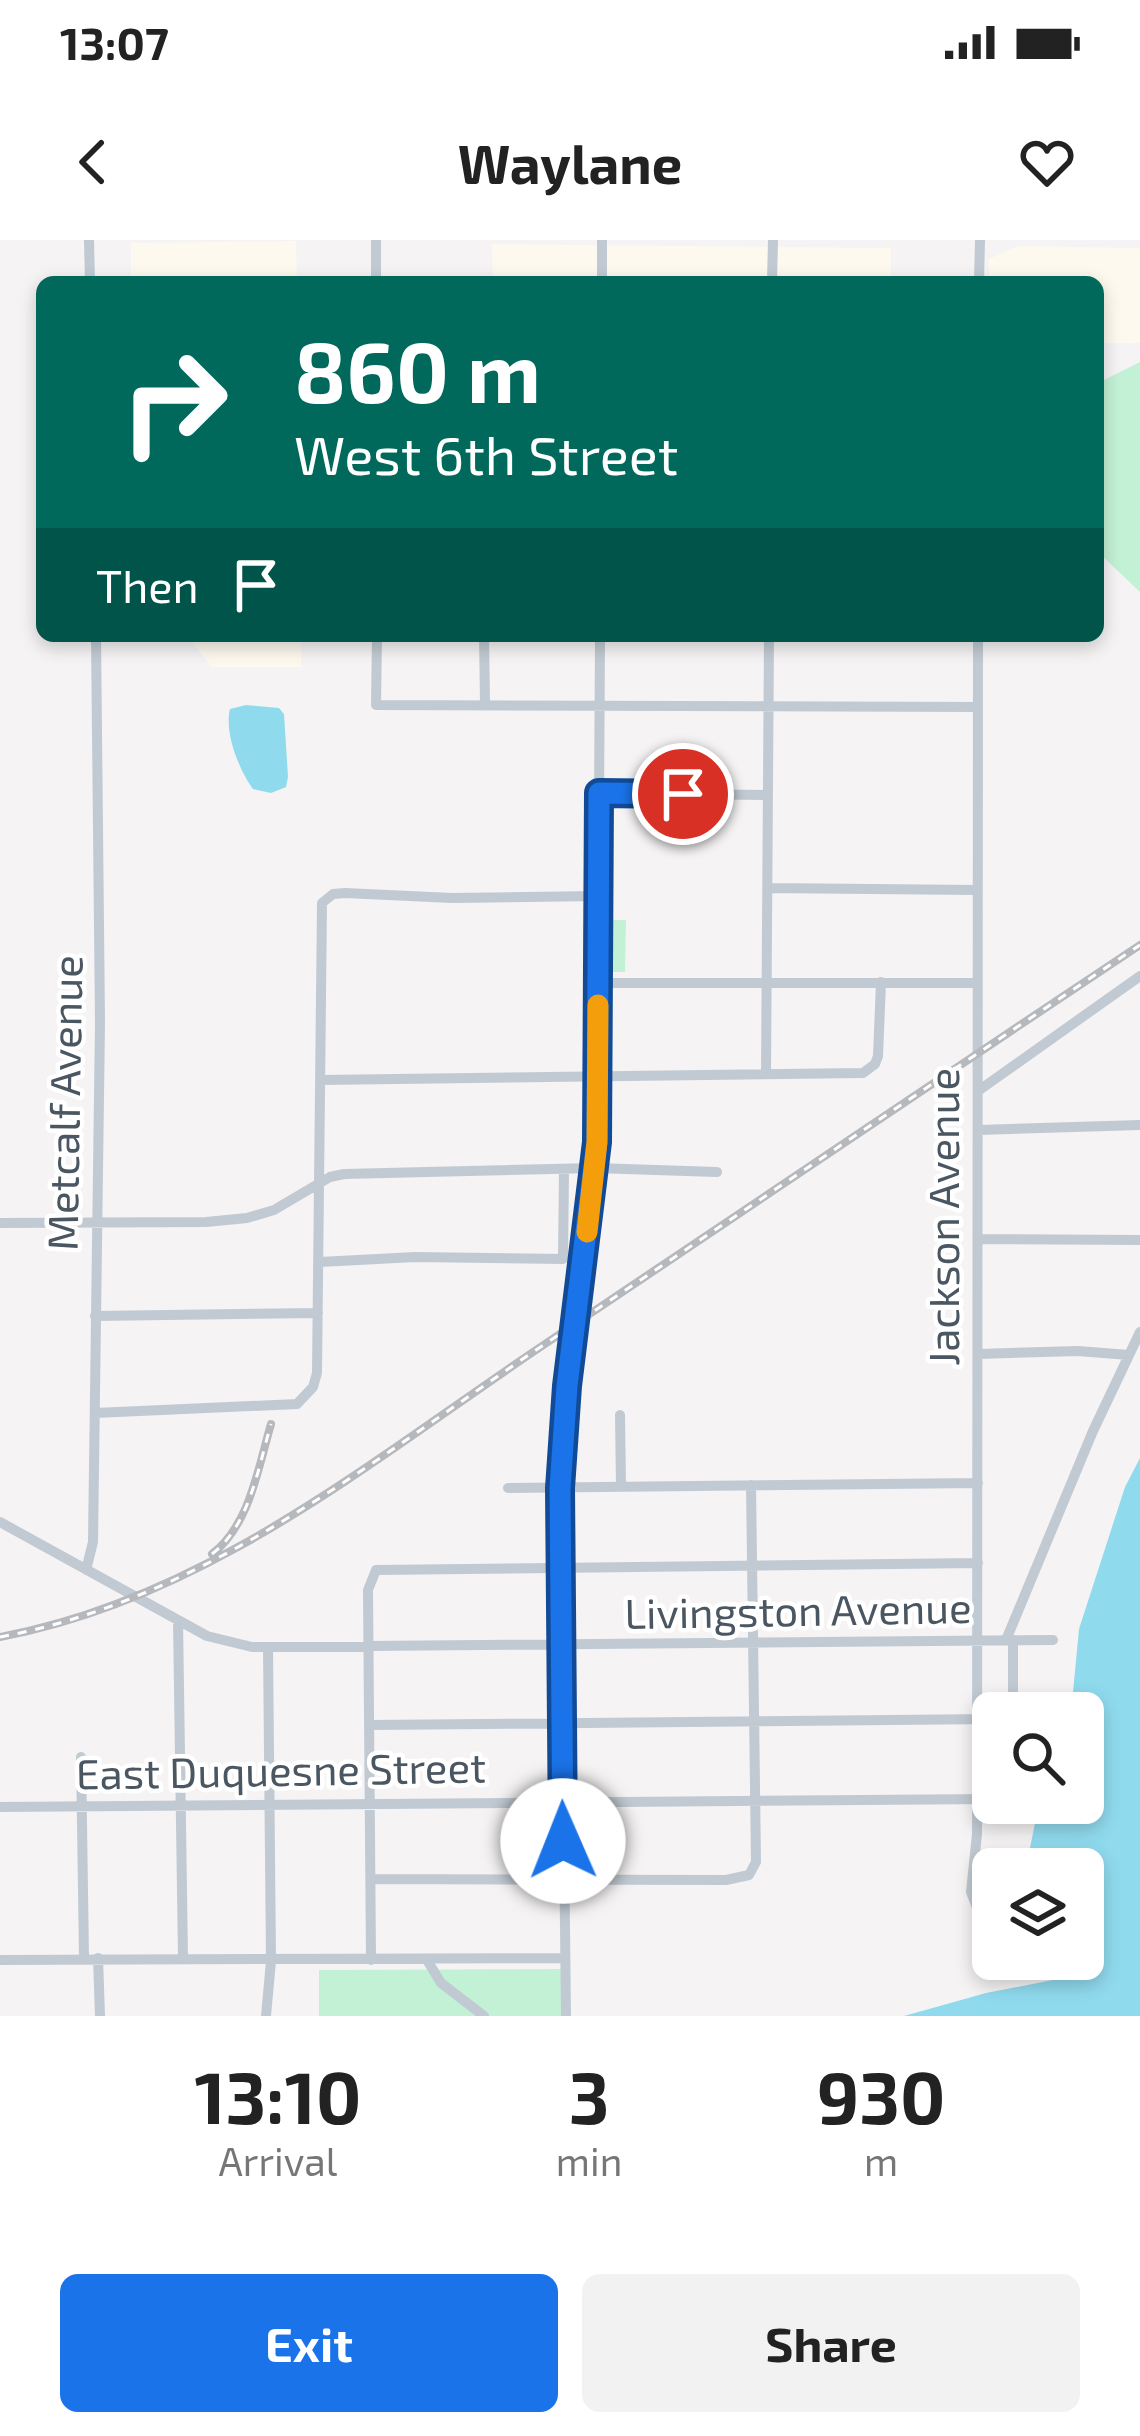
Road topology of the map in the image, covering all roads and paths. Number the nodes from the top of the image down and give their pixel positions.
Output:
1 (89, 240) edge
2 (376, 240) edge
3 (602, 240) edge
4 (773, 240) edge
5 (980, 240) edge
6 (90, 276) edge
7 (376, 276) edge
8 (602, 276) edge
9 (772, 276) edge
10 (979, 276) edge
11 (96, 642) edge
12 (376, 642) edge
13 (484, 642) edge
14 (600, 642) edge
15 (769, 642) edge
16 (978, 642) edge
17 (485, 704) junction
18 (601, 704) junction
19 (769, 705) junction
20 (978, 707) junction
21 (599, 793) junction
22 (768, 795) junction
23 (768, 889) junction
24 (976, 890) junction
25 (598, 896) junction
26 (1140, 976) edge
27 (766, 982) junction
28 (880, 982) junction
29 (598, 983) junction
30 (976, 983) junction
31 (766, 1074) junction
32 (599, 1075) junction
33 (320, 1080) junction
34 (978, 1091) junction
35 (1140, 1125) edge
36 (978, 1130) junction
37 (595, 1168) junction
38 (564, 1170) junction
39 (717, 1172) dead end
40 (321, 1183) junction
41 (0, 1223) edge
42 (97, 1224) junction
43 (978, 1239) junction
44 (1140, 1240) edge
45 (320, 1262) junction
46 (318, 1313) junction
47 (95, 1316) junction
48 (1140, 1332) edge
49 (978, 1354) junction
50 (1129, 1355) junction
51 (95, 1413) junction
52 (620, 1415) dead end
53 (978, 1483) junction
54 (751, 1485) junction
55 (621, 1487) junction
56 (508, 1488) dead end
57 (560, 1488) junction
58 (0, 1522) edge
59 (977, 1563) junction
60 (752, 1564) junction
61 (560, 1565) junction
62 (86, 1570) junction
63 (178, 1620) junction
64 (202, 1633) junction
65 (1009, 1640) junction
66 (1053, 1640) dead end
67 (977, 1642) junction
68 (752, 1646) junction
69 (268, 1647) junction
70 (561, 1647) junction
71 (369, 1648) junction
72 (178, 1650) junction
73 (977, 1692) edge
74 (1012, 1692) edge
75 (972, 1719) edge
76 (561, 1723) junction
77 (753, 1723) junction
78 (370, 1726) junction
79 (82, 1756) dead end
80 (754, 1798) junction
81 (972, 1798) edge
82 (562, 1802) junction
83 (271, 1803) junction
84 (182, 1804) junction
85 (372, 1804) junction
86 (82, 1806) junction
87 (0, 1808) edge
88 (372, 1880) junction
89 (564, 1881) junction
90 (91, 1958) junction
91 (565, 1958) junction
92 (183, 1959) junction
93 (0, 1960) edge
94 (371, 1960) junction
95 (428, 1960) junction
96 (271, 1961) junction
97 (100, 2016) edge
98 (266, 2016) edge
99 (484, 2016) edge
100 (566, 2016) edge

1 - 6 street
2 - 7 street
3 - 8 street
4 - 9 street
5 - 10 street
11 - 42 street, Metcalf Avenue
12 - 17 street
13 - 17 street
14 - 18 street
15 - 19 street
16 - 20 street, Jackson Avenue
17 - 18 street
18 - 19 street
18 - 21 street
19 - 20 street
19 - 22 street
20 - 24 street, Jackson Avenue
21 - 22 street
21 - 25 street
22 - 23 street
23 - 24 street
23 - 27 street
24 - 30 street, Jackson Avenue
25 - 29 street
25 - 33 street
26 - 34 street
27 - 28 street
27 - 29 street
27 - 31 street
28 - 30 street
28 - 31 street
29 - 32 street
30 - 34 street, Jackson Avenue
31 - 32 street
32 - 33 street
32 - 37 street
33 - 40 street
34 - 36 street, Jackson Avenue
35 - 36 street
36 - 43 street, Jackson Avenue
37 - 38 street
37 - 39 street
37 - 57 street, bridge
38 - 40 street
38 - 45 street
40 - 42 street
40 - 45 street
41 - 42 street
42 - 47 street, Metcalf Avenue
43 - 44 street
43 - 49 street, Jackson Avenue
45 - 46 street
46 - 47 street
46 - 51 street
47 - 51 street, Metcalf Avenue
48 - 50 street
49 - 50 street
49 - 53 street, Jackson Avenue
50 - 65 street
51 - 62 street, Metcalf Avenue
52 - 55 street
53 - 54 street
53 - 59 street, Jackson Avenue
54 - 55 street
54 - 60 street
55 - 57 street
56 - 57 street
57 - 61 street
58 - 62 street, Livingston Avenue
59 - 60 street
59 - 67 street, Jackson Avenue
60 - 61 street
60 - 68 street
61 - 70 street
61 - 71 street
62 - 63 street, Livingston Avenue
63 - 64 street, Livingston Avenue
63 - 72 street
64 - 69 street, Livingston Avenue
64 - 72 street
65 - 66 street, Livingston Avenue
65 - 67 street, Livingston Avenue
65 - 74 street
67 - 68 street, Livingston Avenue
67 - 73 street, Jackson Avenue
68 - 70 street, Livingston Avenue
68 - 77 street
69 - 71 street, Livingston Avenue
69 - 83 street
70 - 71 street, Livingston Avenue
70 - 76 street
71 - 78 street
72 - 84 street
75 - 77 street
76 - 77 street
76 - 78 street
76 - 82 street
77 - 80 street
78 - 85 street
79 - 86 street
80 - 81 street, East Duquesne Street
80 - 82 street, East Duquesne Street
80 - 89 street
82 - 85 street, East Duquesne Street
82 - 89 street
83 - 84 street, East Duquesne Street
83 - 85 street, East Duquesne Street
83 - 96 street
84 - 86 street, East Duquesne Street
84 - 92 street
85 - 88 street
86 - 87 street, East Duquesne Street
86 - 90 street
88 - 89 street
88 - 94 street
89 - 91 street
90 - 92 street
90 - 93 street
90 - 97 street
91 - 95 street
91 - 100 street
92 - 96 street
94 - 95 street
94 - 96 street
95 - 99 street
96 - 98 street

